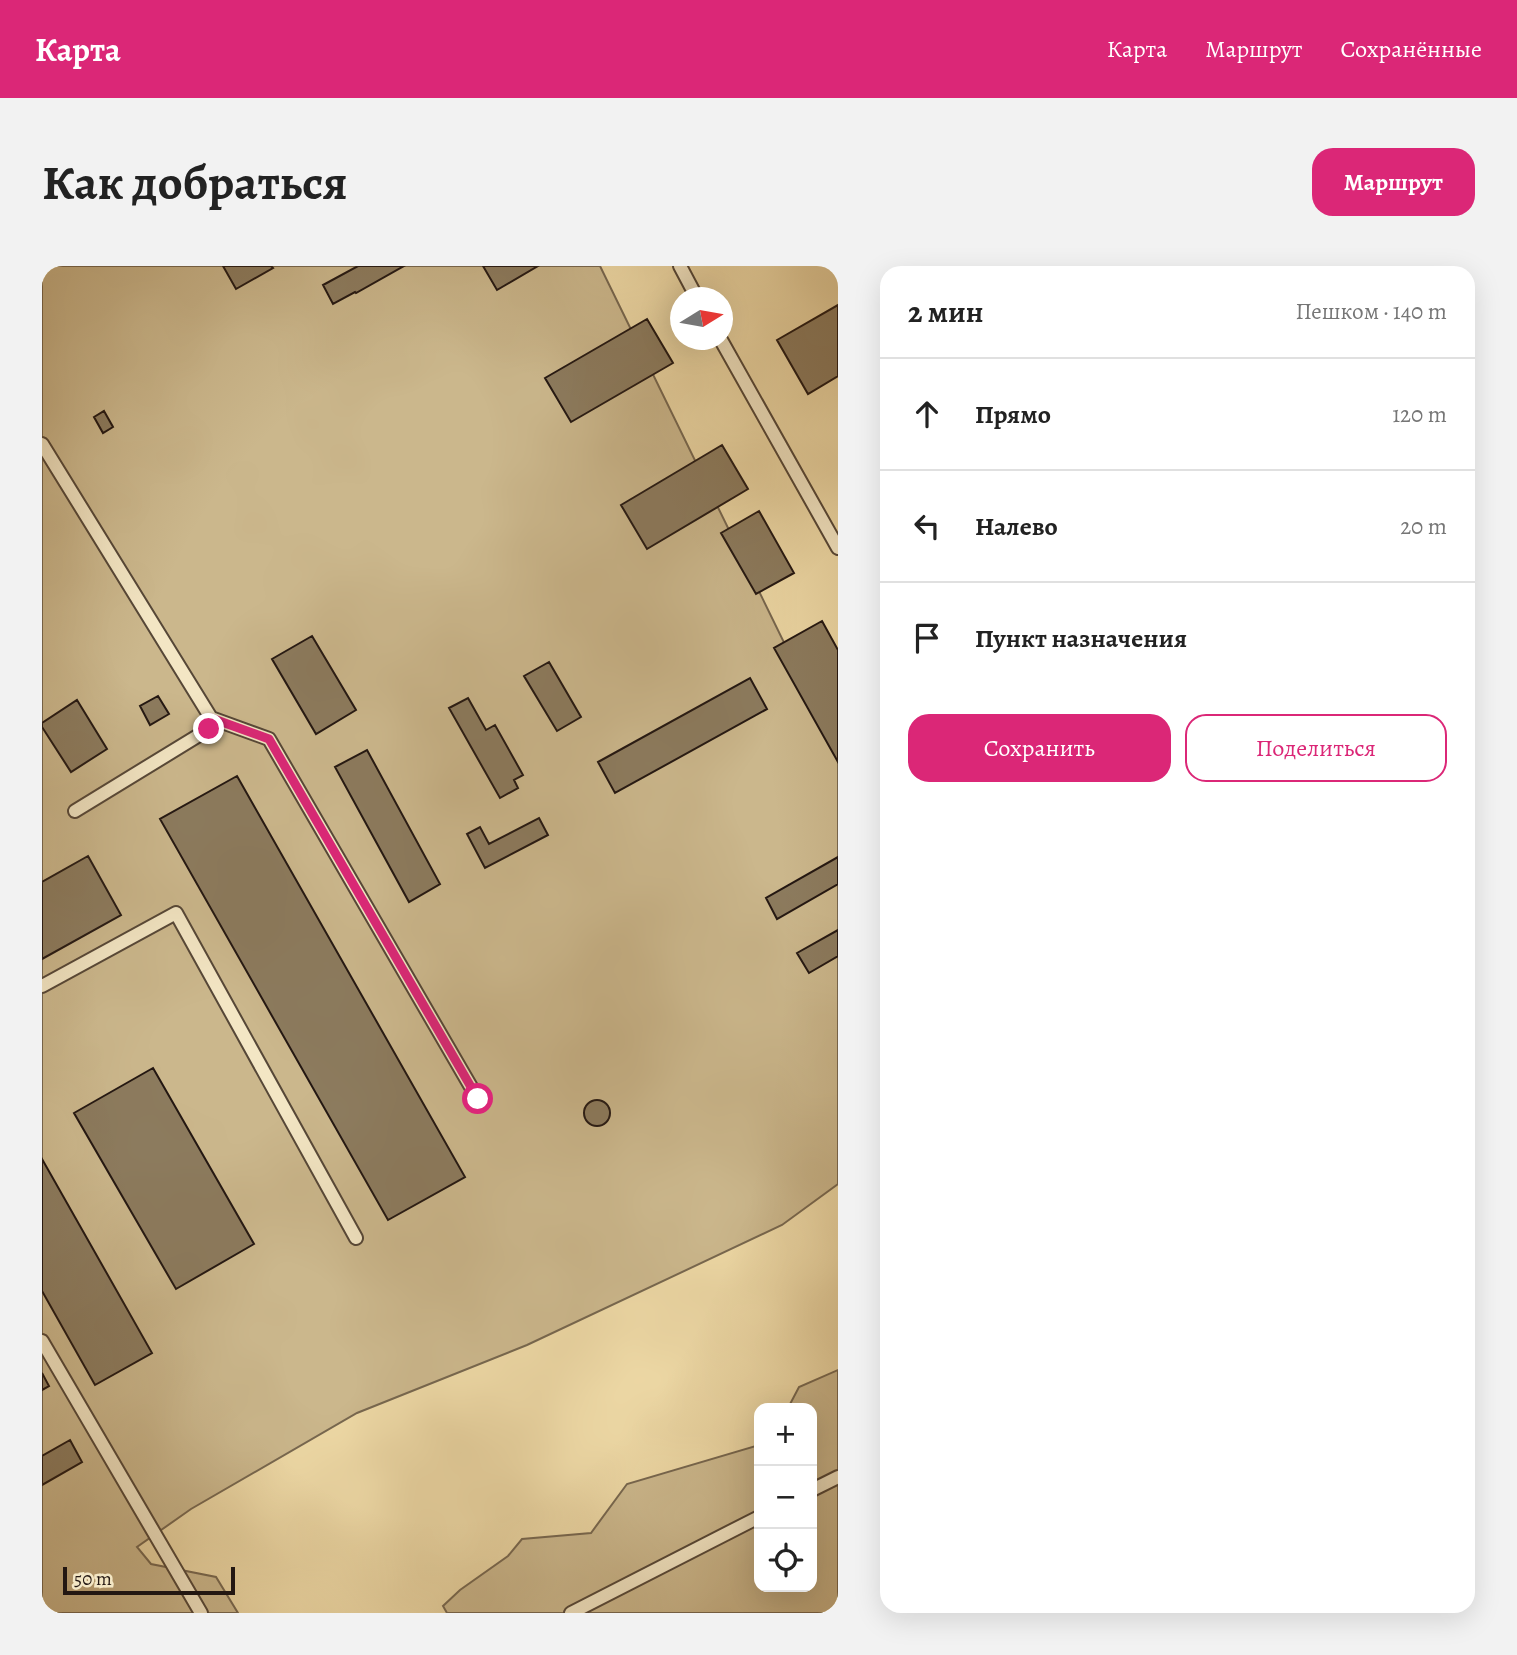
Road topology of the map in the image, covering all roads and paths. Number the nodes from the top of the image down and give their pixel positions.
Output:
1 (680, 266) edge
2 (691, 287) edge
3 (727, 350) edge
4 (42, 444) edge
5 (838, 548) edge
6 (211, 718) junction
7 (75, 811) dead end
8 (42, 986) edge
9 (478, 1099) dead end
10 (356, 1238) dead end
11 (42, 1341) edge
12 (838, 1477) edge
13 (817, 1488) edge
14 (754, 1520) edge
15 (201, 1613) edge
16 (571, 1613) edge

1 - 2 lane
3 - 5 lane
4 - 6 lane
6 - 7 lane
6 - 9 lane
8 - 10 lane
11 - 15 lane
12 - 13 lane
14 - 16 lane

